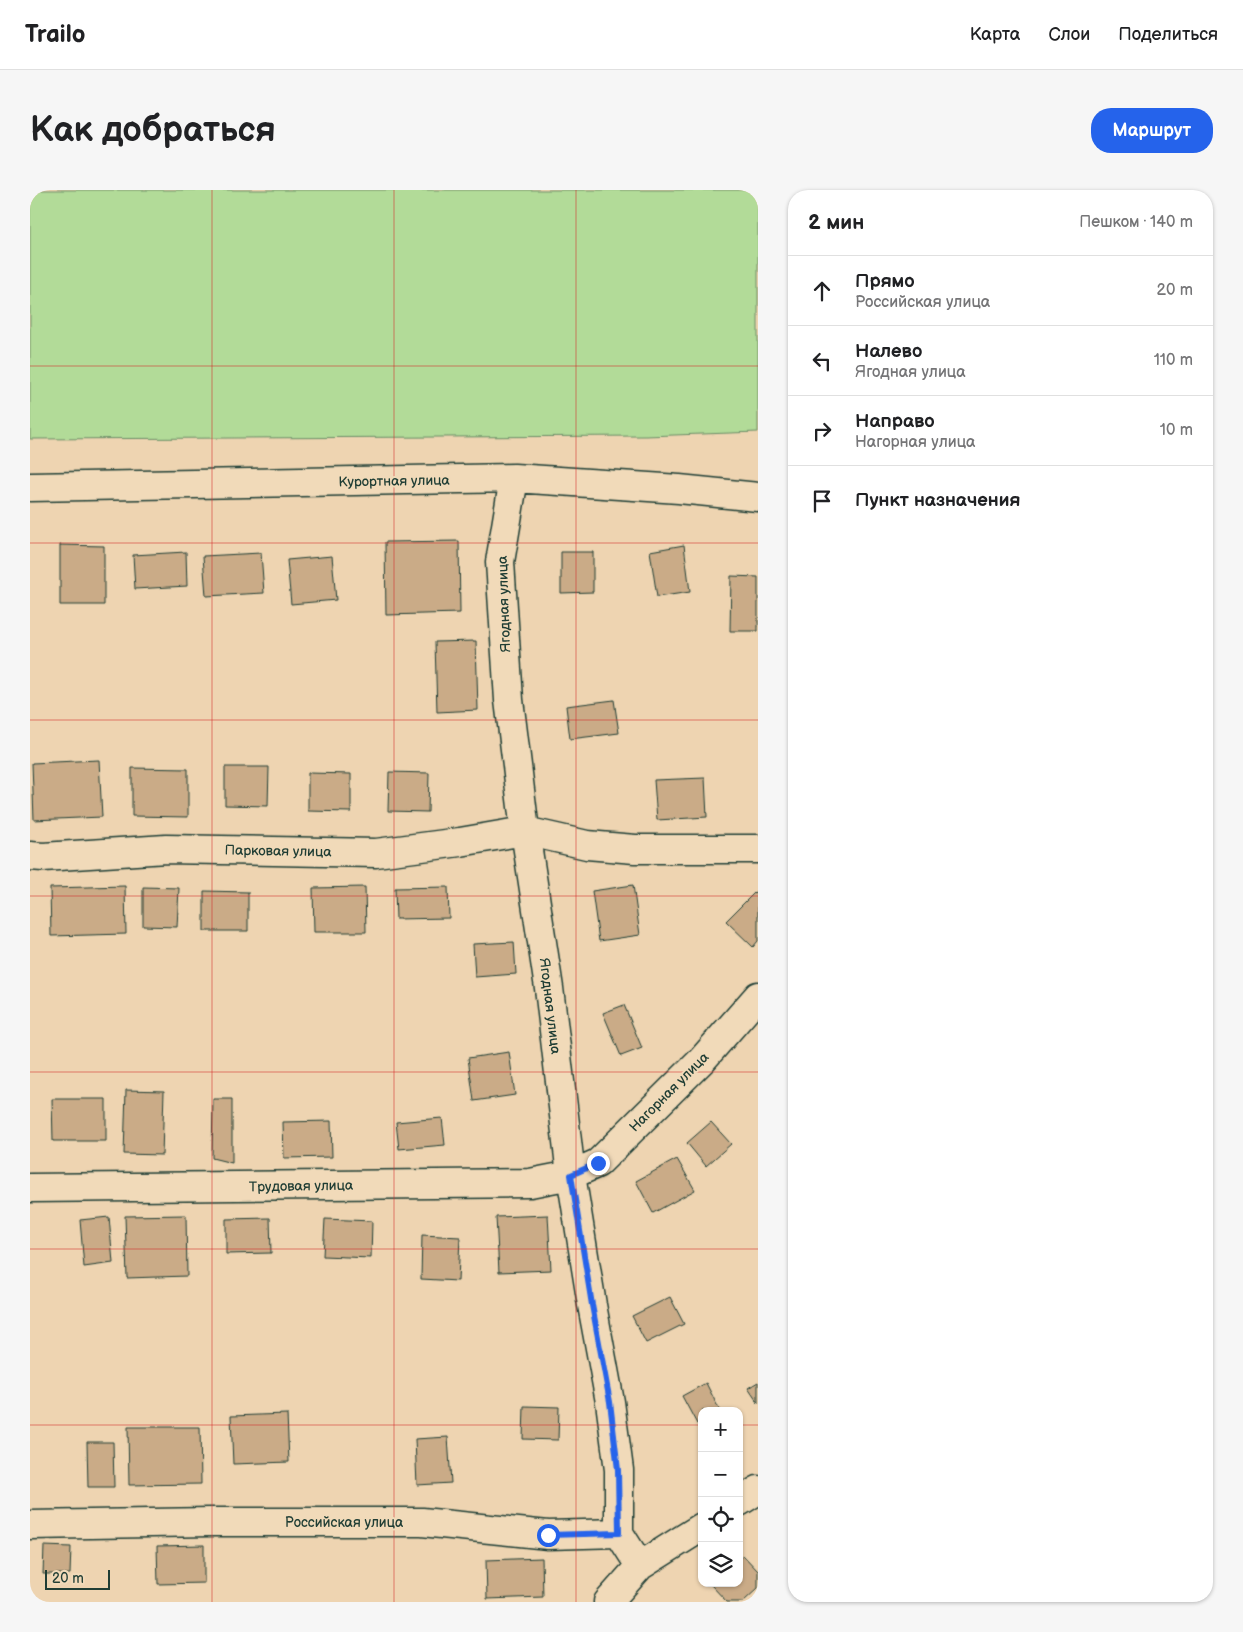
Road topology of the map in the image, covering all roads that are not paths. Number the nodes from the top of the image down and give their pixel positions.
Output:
1 (514, 478) junction
2 (30, 487) edge
3 (758, 497) edge
4 (526, 831) junction
5 (758, 849) edge
6 (30, 856) edge
7 (758, 996) edge
8 (571, 1175) junction
9 (30, 1188) edge
10 (758, 1490) edge
11 (743, 1499) edge
12 (30, 1525) edge
13 (698, 1529) edge
14 (619, 1533) junction
15 (640, 1566) junction
16 (608, 1602) edge

1 - 2 street, Курортная улица
1 - 3 street, Курортная улица
1 - 4 street, Ягодная улица
4 - 5 street
4 - 6 street, Парковая улица
4 - 8 street, Ягодная улица
7 - 8 street, Нагорная улица
8 - 9 street, Трудовая улица
8 - 14 street, Ягодная улица
10 - 11 street
12 - 14 street, Российская улица
13 - 15 street
14 - 15 street
15 - 16 street

